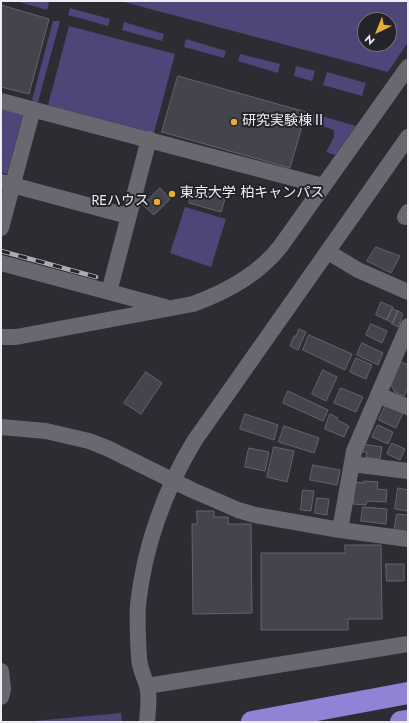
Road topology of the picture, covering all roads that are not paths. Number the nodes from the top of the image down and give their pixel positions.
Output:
1 (408, 67) edge
2 (1, 101) edge
3 (33, 109) junction
4 (408, 137) edge
5 (149, 139) junction
6 (7, 183) edge
7 (323, 186) junction
8 (128, 216) junction
9 (1, 228) edge
10 (328, 252) junction
11 (1, 263) edge
12 (109, 292) junction
13 (408, 292) edge
14 (170, 308) junction
15 (408, 326) edge
16 (1, 337) edge
17 (378, 395) junction
18 (408, 407) edge
19 (1, 427) edge
20 (352, 464) junction
21 (408, 471) edge
22 (173, 481) junction
23 (340, 530) junction
24 (408, 539) edge
25 (408, 644) edge
26 (1, 671) edge
27 (147, 686) junction
28 (408, 693) edge
29 (1, 697) edge
30 (408, 721) edge
31 (147, 722) edge
32 (252, 722) edge
33 (401, 722) edge

1 - 7 street
2 - 3 street
3 - 5 street
3 - 6 street
4 - 10 street
5 - 7 street
5 - 8 street
6 - 8 street
6 - 9 street
7 - 14 street
8 - 12 street
10 - 13 street
10 - 22 street
11 - 12 street
12 - 14 street
14 - 16 street
15 - 17 street
17 - 18 street
17 - 20 street
19 - 22 street
20 - 21 street
20 - 23 street
22 - 23 street
22 - 27 street
23 - 24 street
25 - 27 street
26 - 29 street
27 - 31 street
28 - 32 highway
30 - 33 highway

